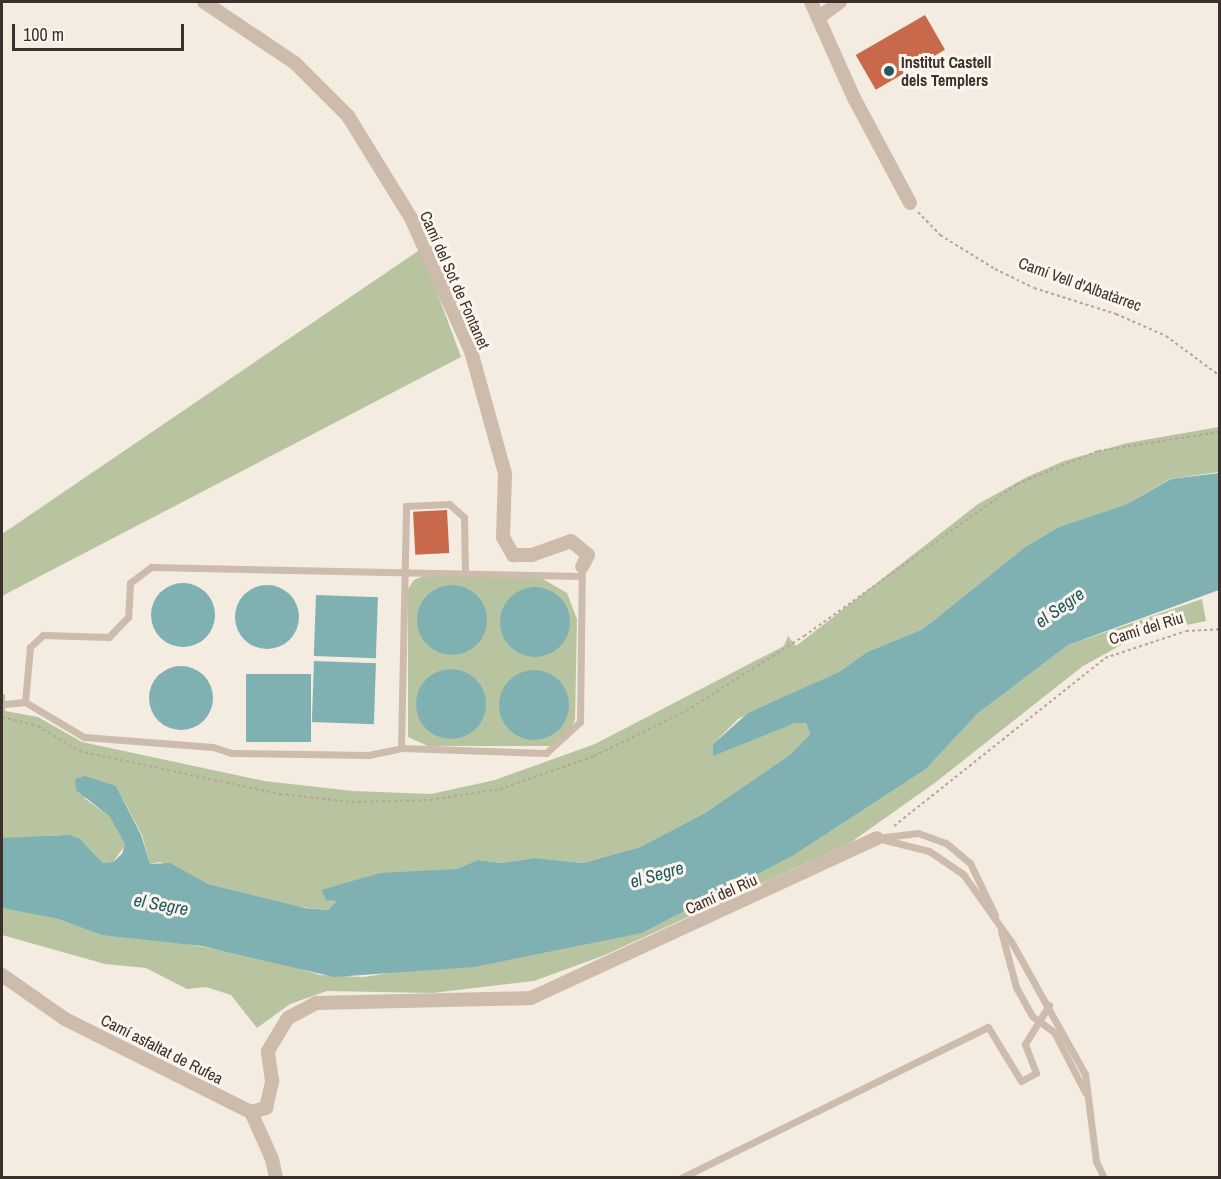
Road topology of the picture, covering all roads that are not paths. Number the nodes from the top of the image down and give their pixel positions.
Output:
1 (204, 2) edge
2 (811, 2) edge
3 (840, 2) edge
4 (818, 18) junction
5 (910, 203) road end
6 (582, 571) junction
7 (404, 572) junction
8 (465, 573) junction
9 (25, 702) junction
10 (5, 704) dead end
11 (401, 748) junction
12 (877, 838) junction
13 (999, 926) junction
14 (2, 975) edge
15 (1049, 1005) junction
16 (1037, 1020) junction
17 (1085, 1092) junction
18 (251, 1112) junction
19 (276, 1178) edge
20 (681, 1178) edge
21 (1104, 1178) edge

1 - 6 street, Camí del Sot de Fontanet
2 - 4 street
3 - 4 street
4 - 5 street
6 - 8 lane
6 - 11 lane
7 - 8 lane
7 - 8 lane
7 - 9 lane
7 - 11 lane
9 - 10 lane
9 - 11 lane
12 - 13 lane
12 - 13 lane
12 - 18 street, Camí del Riu
13 - 15 lane
13 - 16 lane
14 - 18 street, Camí asfaltat de Rufea
15 - 16 lane
15 - 17 lane
16 - 17 lane
16 - 20 lane
17 - 21 lane
18 - 19 street

